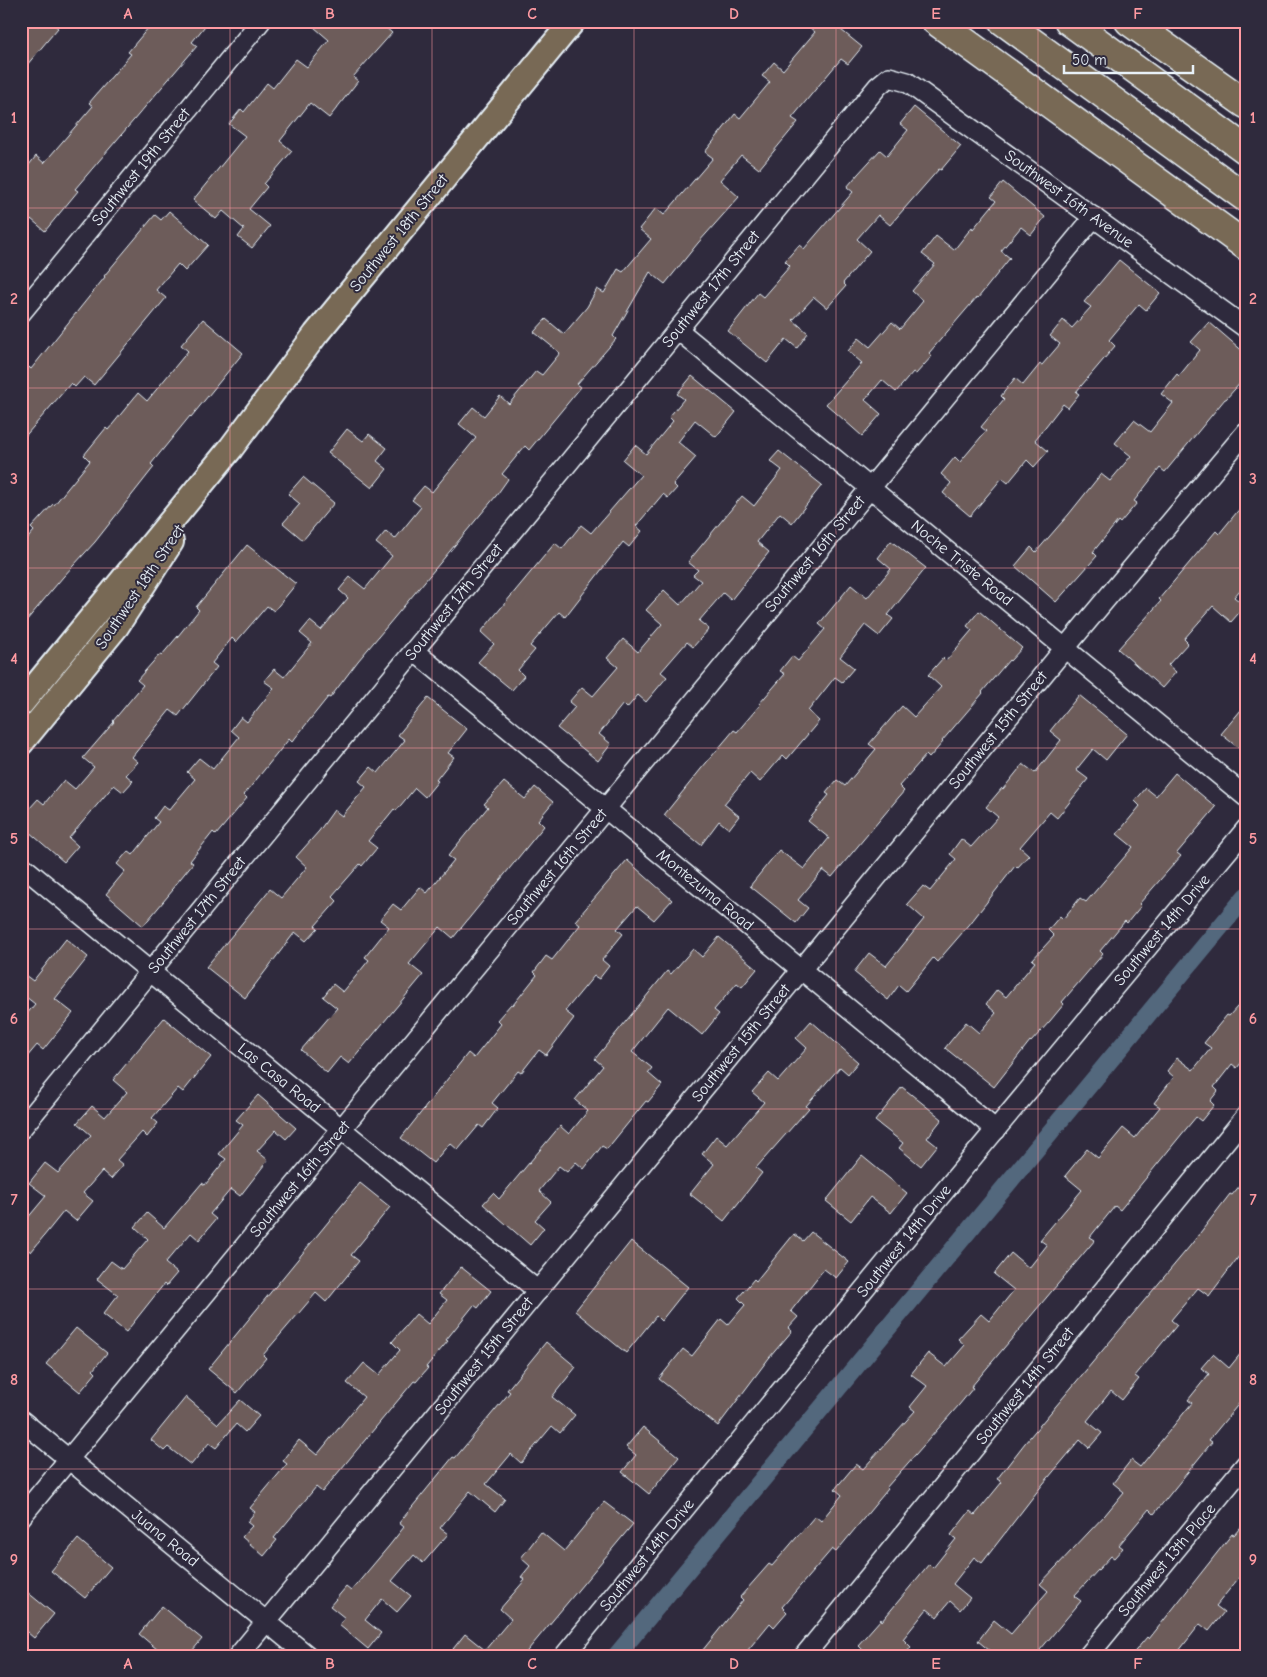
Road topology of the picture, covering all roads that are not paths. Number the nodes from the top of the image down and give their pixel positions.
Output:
1 (261, 21) edge
2 (573, 21) edge
3 (936, 21) edge
4 (1003, 21) edge
5 (1069, 21) edge
6 (1130, 21) edge
7 (889, 76) joint
8 (1246, 104) edge
9 (1246, 150) edge
10 (1246, 198) edge
11 (1094, 216) junction
12 (1246, 246) edge
13 (21, 313) edge
14 (1246, 328) edge
15 (678, 330) junction
16 (1246, 432) edge
17 (231, 448) junction
18 (870, 488) junction
19 (1065, 648) junction
20 (414, 651) junction
21 (21, 704) edge
22 (21, 743) edge
23 (1246, 797) edge
24 (605, 808) junction
25 (1246, 829) edge
26 (21, 865) edge
27 (802, 970) junction
28 (150, 972) junction
29 (1246, 1116) edge
30 (21, 1129) edge
31 (341, 1129) junction
32 (996, 1130) junction
33 (538, 1291) junction
34 (21, 1420) edge
35 (69, 1459) junction
36 (1246, 1464) edge
37 (21, 1517) edge
38 (266, 1621) junction
39 (238, 1656) edge
40 (308, 1656) edge
41 (564, 1656) edge
42 (804, 1656) edge
43 (1088, 1656) edge

1 - 13 street, Southwest 19th Street
2 - 17 main road, Southwest 18th Street
3 - 12 highway
4 - 10 highway
5 - 9 highway
6 - 8 highway
7 - 11 street, Southwest 16th Avenue
7 - 15 street, Southwest 17th Street
11 - 14 street, Southwest 16th Avenue
11 - 18 street, Southwest 16th Street
15 - 18 street, Noche Triste Road
15 - 20 street, Southwest 17th Street
16 - 19 street, Southwest 15th Street
17 - 21 main road, Southwest 18th Street
17 - 22 main road, Southwest 18th Street
18 - 19 street, Noche Triste Road
18 - 24 street, Southwest 16th Street
19 - 23 street, Noche Triste Road
19 - 27 street, Southwest 15th Street
20 - 24 street, Montezuma Road
20 - 28 street, Southwest 17th Street
24 - 27 street, Montezuma Road
24 - 31 street, Southwest 16th Street
25 - 32 street, Southwest 14th Drive
26 - 28 street, Las Casa Road
27 - 32 street, Montezuma Road
27 - 33 street, Southwest 15th Street
28 - 30 street, Southwest 17th Street
28 - 31 street, Las Casa Road
29 - 42 street, Southwest 14th Street
31 - 33 street, Las Casa Road
31 - 35 street, Southwest 16th Street
32 - 41 street, Southwest 14th Drive
33 - 38 street, Southwest 15th Street
34 - 35 street, Juana Road
35 - 37 street, Southwest 16th Street
35 - 38 street, Juana Road
36 - 43 street, Southwest 13th Place
38 - 39 street, Southwest 15th Street
38 - 40 street, Juana Road

